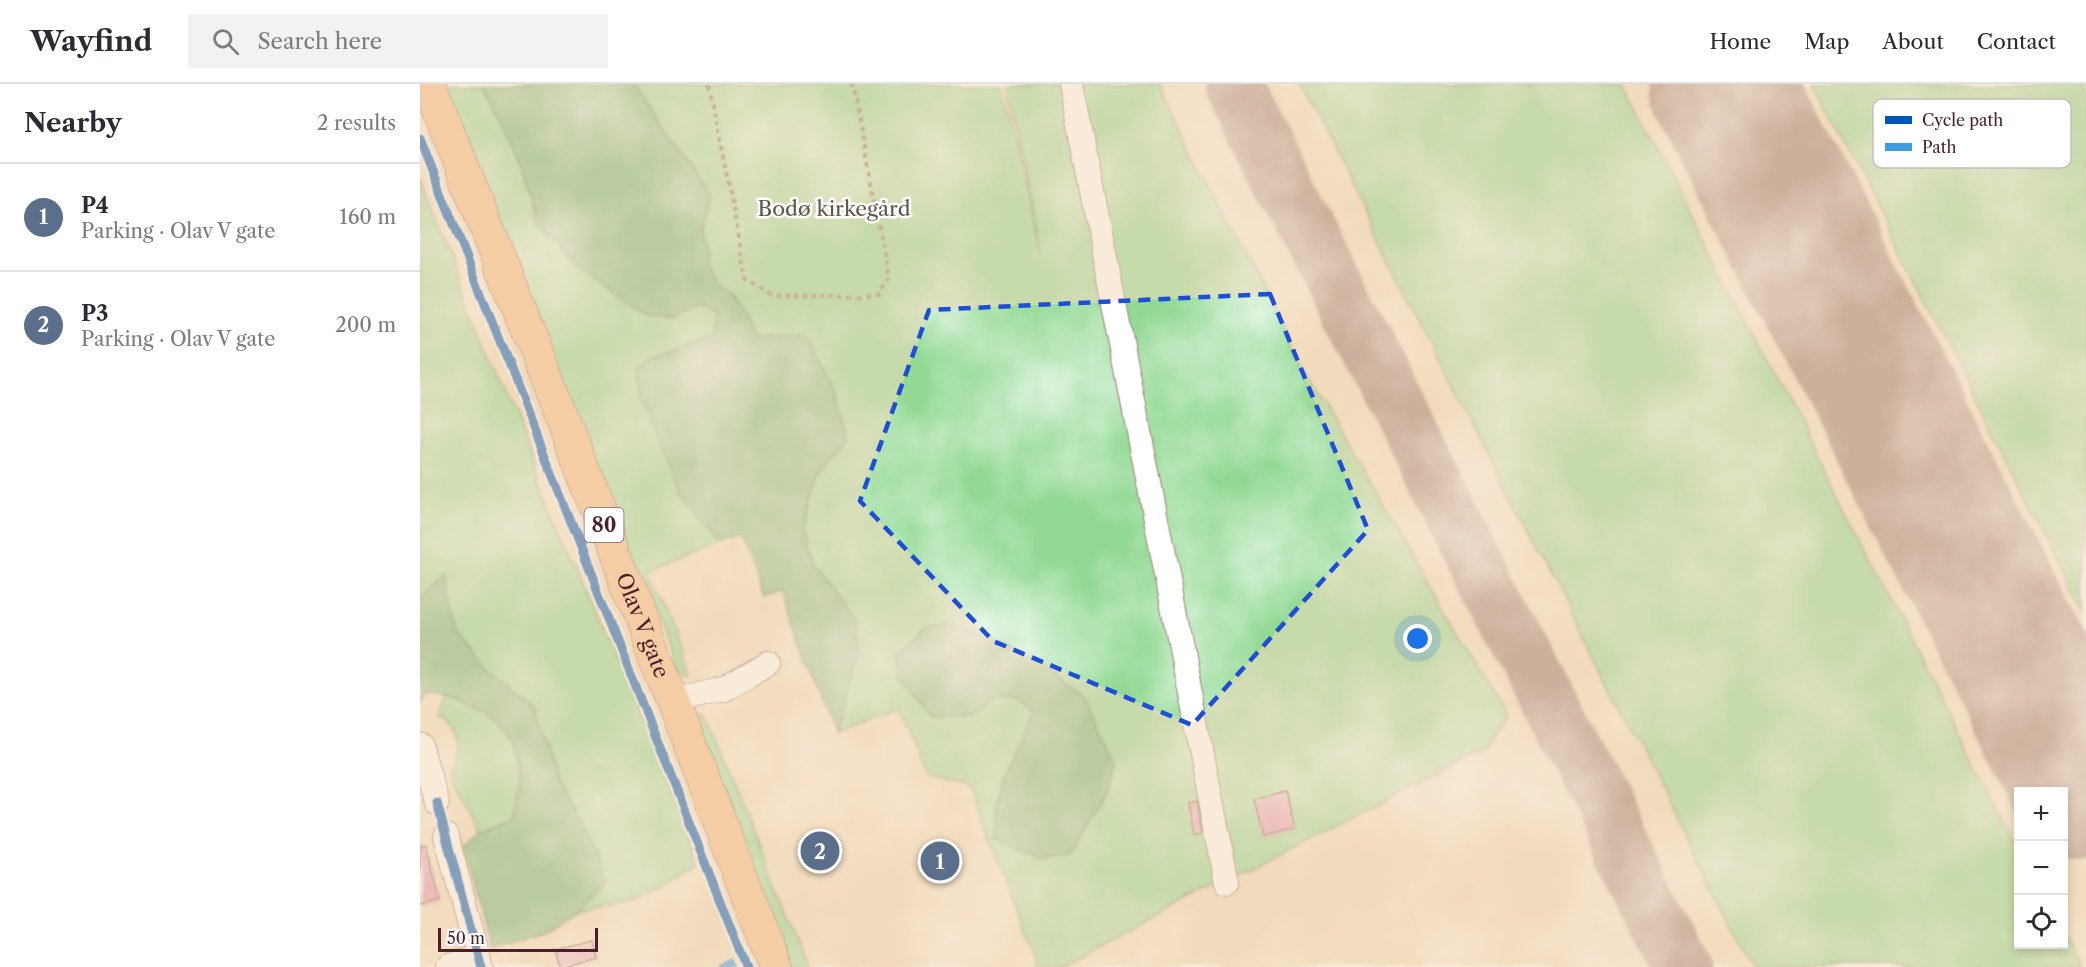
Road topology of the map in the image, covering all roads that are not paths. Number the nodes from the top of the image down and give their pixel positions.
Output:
1 (429, 84) edge
2 (1071, 84) edge
3 (420, 745) edge
4 (437, 803) dead end
5 (446, 836) dead end
6 (1227, 882) dead end
7 (479, 961) edge
8 (448, 967) edge
9 (776, 967) edge

1 - 9 highway, Olav V gate / 80
2 - 6 street
3 - 4 street
5 - 7 street
7 - 8 street

